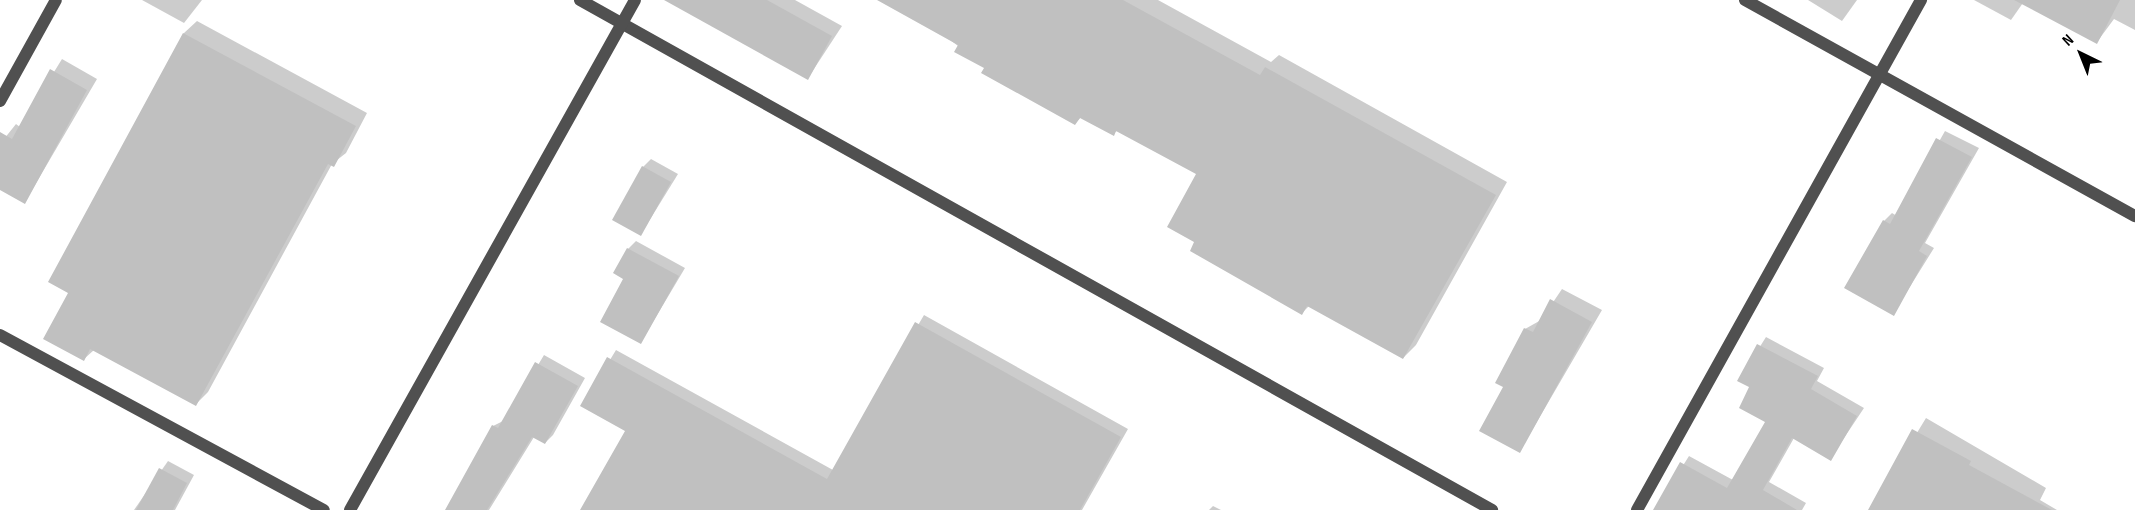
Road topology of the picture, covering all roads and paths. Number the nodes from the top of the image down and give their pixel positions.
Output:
1 (56, 0) edge
2 (580, 0) edge
3 (635, 0) edge
4 (1745, 0) edge
5 (1921, 0) edge
6 (622, 23) junction
7 (1879, 75) junction
8 (0, 101) edge
9 (2135, 216) edge
10 (0, 335) edge
11 (324, 510) edge
12 (350, 510) edge
13 (1492, 510) edge
14 (1637, 510) edge

1 - 8 street
2 - 6 street
3 - 6 street
4 - 7 street
5 - 7 street
6 - 12 street
6 - 13 street
7 - 9 street
7 - 14 street
10 - 11 street

